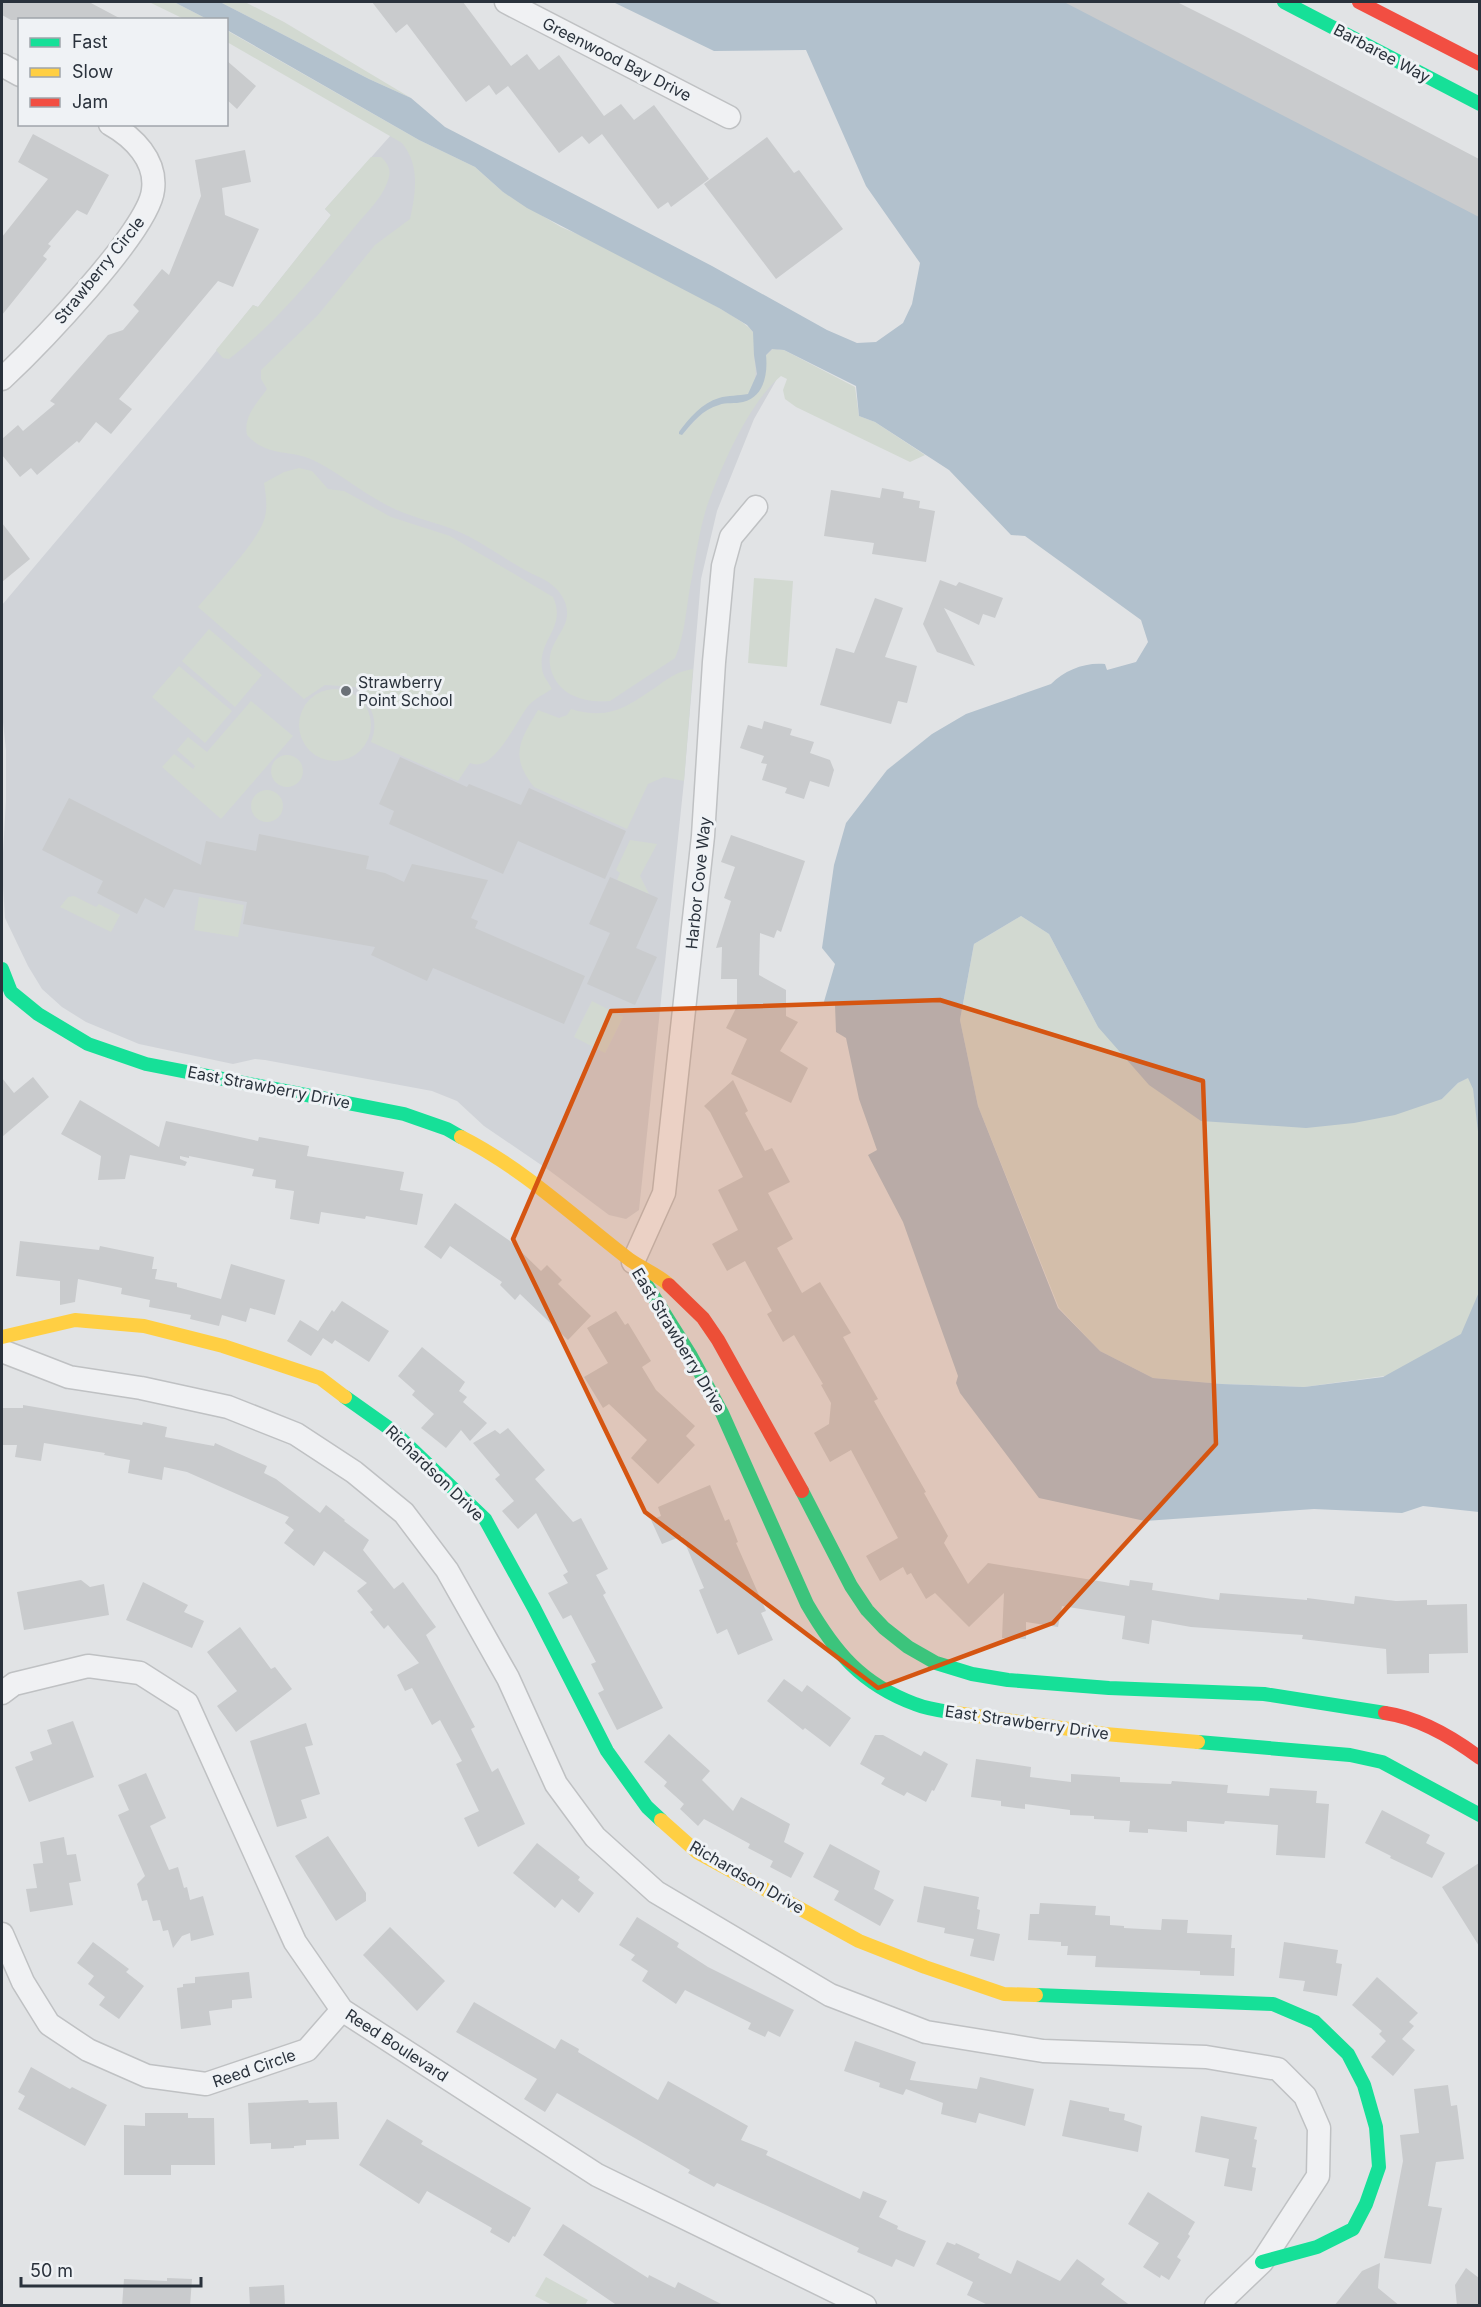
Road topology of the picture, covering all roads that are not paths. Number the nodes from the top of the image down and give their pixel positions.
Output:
1 (506, 2) edge
2 (1284, 2) edge
3 (1359, 2) edge
4 (1479, 64) edge
5 (2, 65) edge
6 (18, 74) edge
7 (1479, 104) edge
8 (729, 117) dead end
9 (113, 126) edge
10 (2, 379) edge
11 (756, 507) dead end
12 (2, 969) edge
13 (6, 996) edge
14 (633, 1262) junction
15 (2, 1337) edge
16 (2, 1351) edge
17 (2, 1693) edge
18 (1479, 1758) edge
19 (1479, 1815) edge
20 (2, 1934) edge
21 (342, 2010) junction
22 (1262, 2262) junction
23 (865, 2306) edge
24 (1216, 2306) edge

1 - 8 street, Greenwood Bay Drive
2 - 7 street, Barbaree Way
3 - 4 street
5 - 6 street
9 - 10 street, Strawberry Circle
11 - 14 street, Harbor Cove Way
12 - 13 street, East Strawberry Drive
13 - 14 street, East Strawberry Drive
14 - 18 street, East Strawberry Drive
14 - 19 street, East Strawberry Drive
15 - 22 street, Richardson Drive
16 - 22 street, Richardson Drive
17 - 21 street, Reed Boulevard
20 - 21 street, Reed Circle
21 - 23 street, Reed Boulevard
22 - 24 street, Richardson Drive

